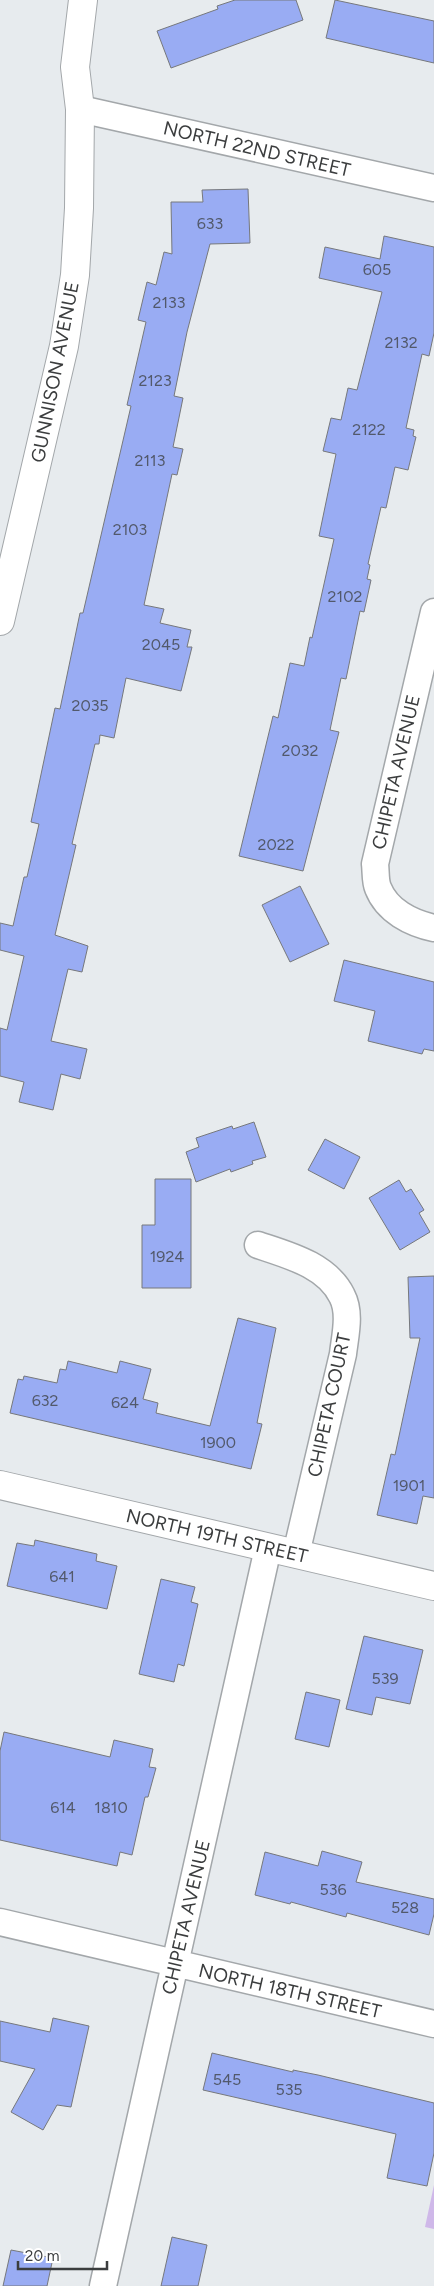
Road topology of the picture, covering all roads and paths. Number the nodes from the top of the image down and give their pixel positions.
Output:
1 (83, 0) edge
2 (80, 109) junction
3 (434, 188) edge
4 (434, 612) edge
5 (0, 621) edge
6 (434, 928) edge
7 (258, 1245) dead end
8 (0, 1485) edge
9 (268, 1548) junction
10 (296, 1554) junction
11 (434, 1586) edge
12 (0, 1922) edge
13 (176, 1964) junction
14 (434, 2024) edge
15 (103, 2286) edge

1 - 2 street, GUNNISON AVENUE
2 - 3 street, NORTH 22ND STREET
2 - 5 street, GUNNISON AVENUE
4 - 6 street, CHIPETA AVENUE
7 - 10 street, CHIPETA COURT
8 - 9 street, NORTH 19TH STREET
9 - 10 street, NORTH 19TH STREET
9 - 13 street, CHIPETA AVENUE
10 - 11 street, NORTH 19TH STREET
12 - 13 street, NORTH 18TH STREET
13 - 14 street, NORTH 18TH STREET
13 - 15 street, CHIPETA AVENUE

